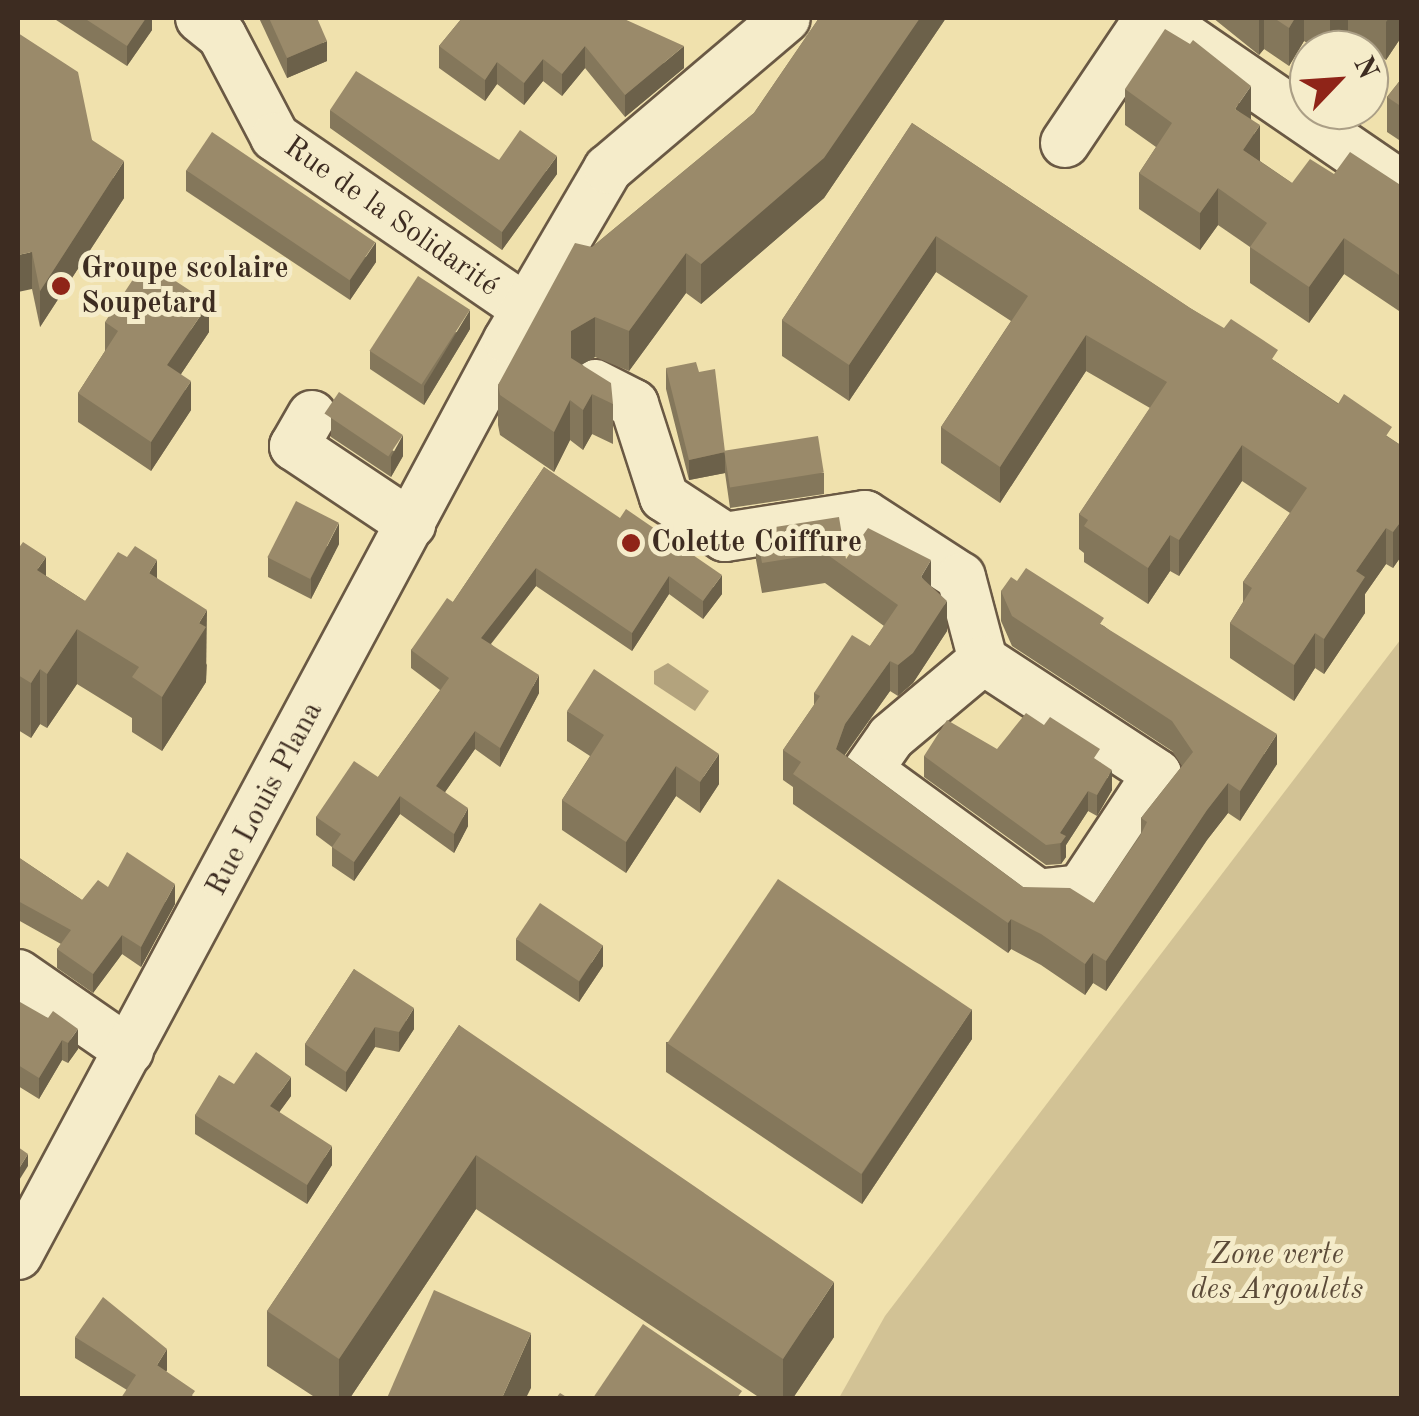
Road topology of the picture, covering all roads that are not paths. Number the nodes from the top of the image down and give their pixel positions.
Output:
1 (200, 18) edge
2 (786, 18) edge
3 (1153, 18) edge
4 (1065, 143) dead end
5 (1402, 186) edge
6 (524, 335) junction
7 (595, 384) edge
8 (312, 415) dead end
9 (411, 524) junction
10 (983, 660) junction
11 (18, 974) edge
12 (130, 1052) junction
13 (18, 1255) edge

1 - 6 street, Rue de la Solidarité
2 - 6 street, Rue Louis Plana
3 - 4 street
3 - 5 street
6 - 9 street, Rue Louis Plana
7 - 10 street
8 - 9 street
9 - 12 street, Rue Louis Plana
10 - 10 street
11 - 12 street
12 - 13 street, Rue Louis Plana

